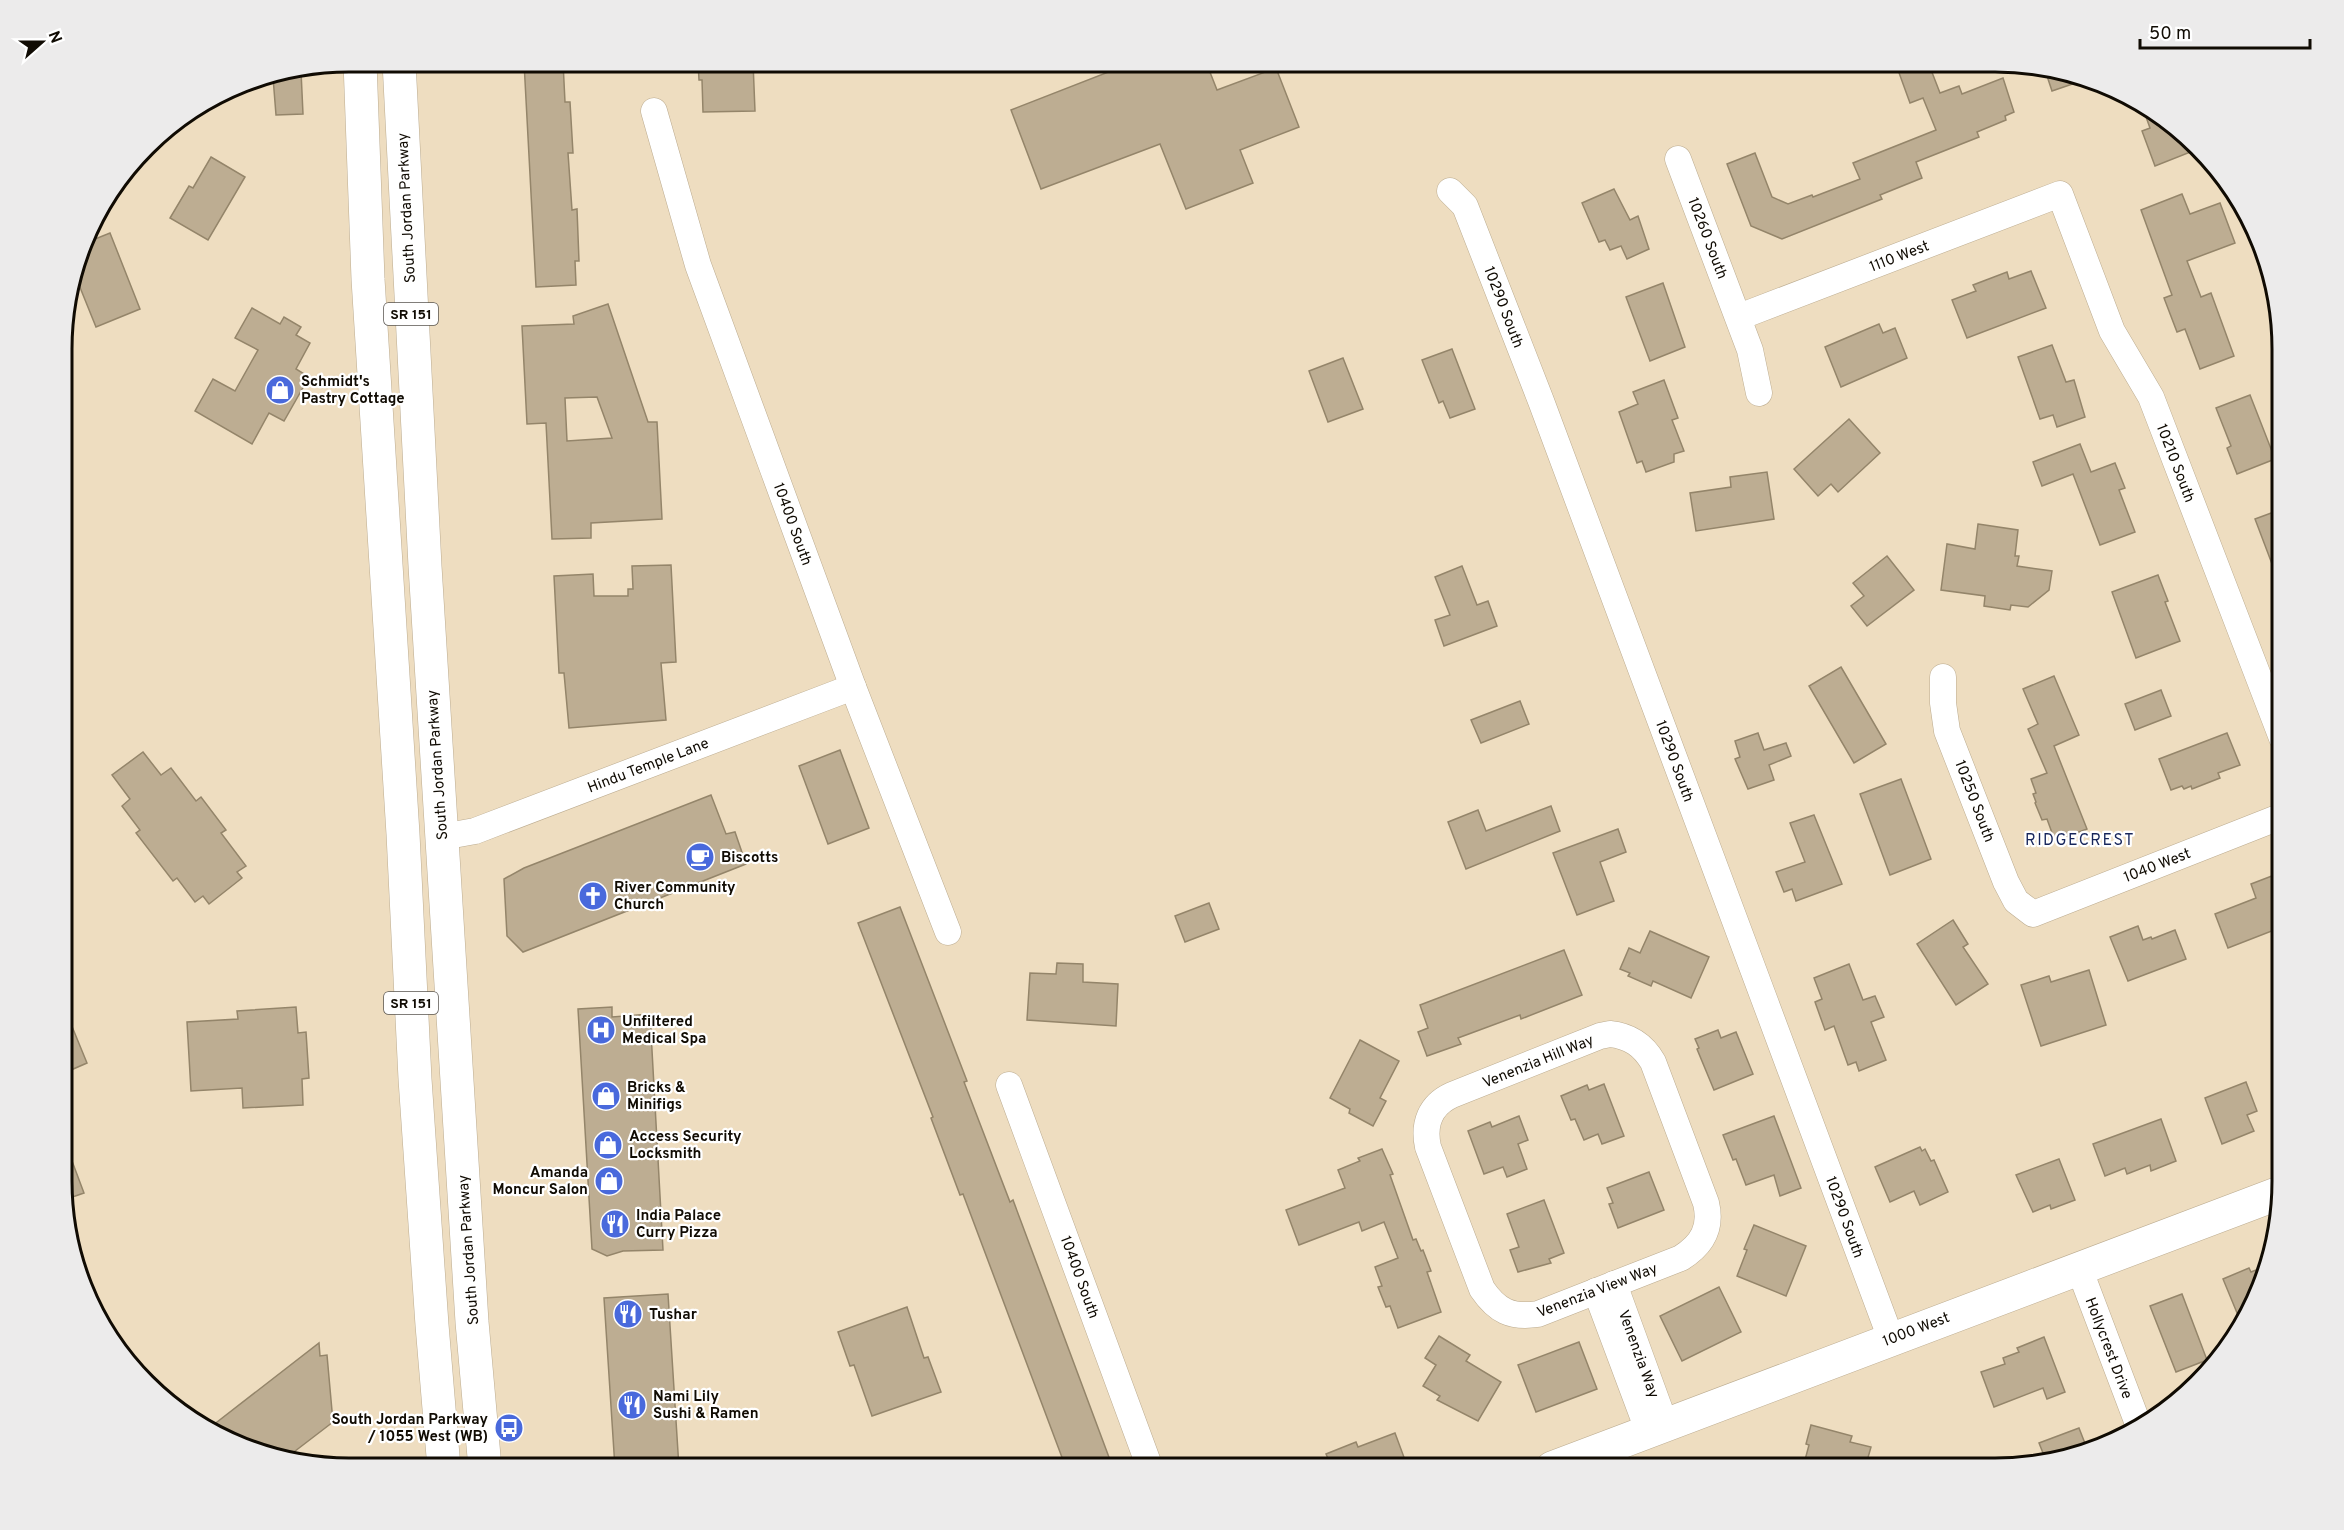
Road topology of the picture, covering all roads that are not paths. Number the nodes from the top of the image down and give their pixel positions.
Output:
1 (360, 72) edge
2 (399, 72) edge
3 (654, 111) dead end
4 (1678, 159) dead end
5 (1450, 190) dead end
6 (2060, 194) joint
7 (1738, 317) junction
8 (1759, 393) dead end
9 (1943, 676) dead end
10 (852, 687) junction
11 (2272, 712) edge
12 (2272, 820) edge
13 (442, 837) junction
14 (2033, 914) joint
15 (948, 932) dead end
16 (1009, 1085) dead end
17 (457, 1094) junction
18 (416, 1096) junction
19 (1427, 1124) joint
20 (2271, 1196) edge
21 (1706, 1233) joint
22 (2079, 1268) junction
23 (1605, 1288) junction
24 (1891, 1338) junction
25 (2136, 1419) edge
26 (1657, 1427) junction
27 (443, 1458) edge
28 (484, 1458) edge
29 (1146, 1458) edge
30 (1578, 1458) edge

1 - 18 main road, SR 151
2 - 13 main road, South Jordan Parkway / SR 151
3 - 10 street, 10400 South
4 - 7 street, 10260 South
5 - 24 street, 10290 South
6 - 7 street, 1110 West
6 - 11 street, 10210 South
7 - 8 street, 10260 South
9 - 14 street, 10250 South
10 - 13 street, Hindu Temple Lane
10 - 15 street, 10400 South
12 - 14 street, 1040 West
13 - 17 main road, South Jordan Parkway / SR 151
16 - 29 street, 10400 South
17 - 18 main road
17 - 28 main road, South Jordan Parkway / SR 151
18 - 27 main road, SR 151
19 - 21 street, Venenzia Hill Way
19 - 23 street, Venenzia View Way
20 - 22 main road, 1000 West
21 - 23 street, Venenzia View Way
22 - 24 main road, 1000 West
22 - 25 street, Hollycrest Drive
23 - 26 street, Venenzia Way
24 - 26 main road, 1000 West
26 - 30 main road, 1000 West

